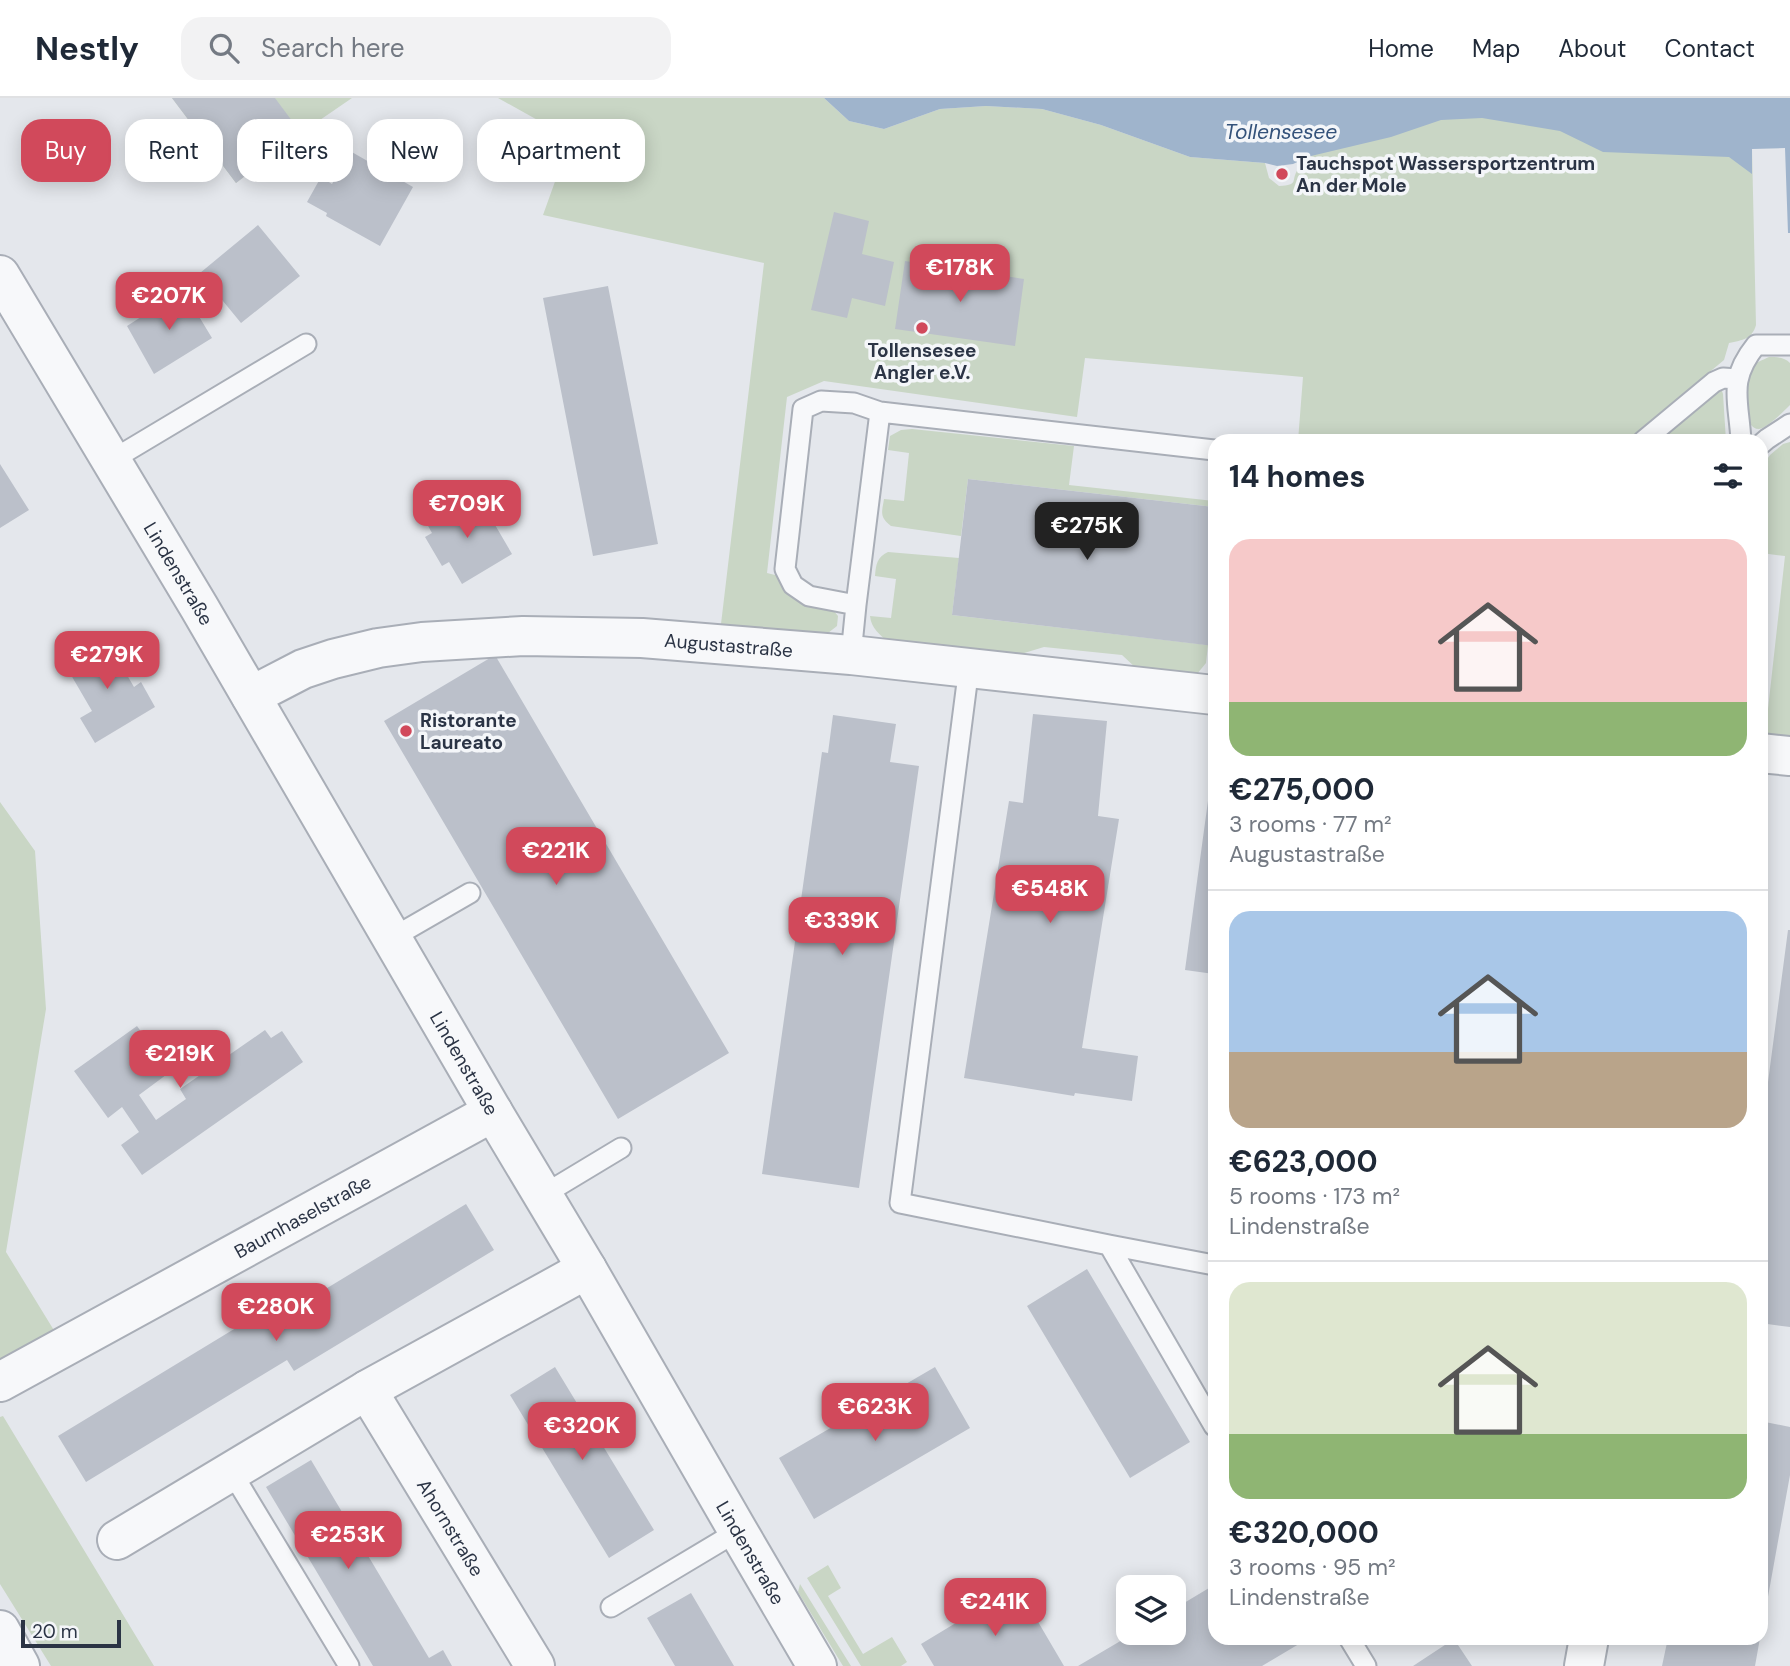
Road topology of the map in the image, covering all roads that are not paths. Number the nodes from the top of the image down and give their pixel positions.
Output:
1 (0, 275) edge
2 (306, 344) dead end
3 (1790, 345) edge
4 (1737, 379) junction
5 (880, 412) junction
6 (1790, 424) edge
7 (1651, 434) edge
8 (1740, 434) edge
9 (1768, 438) edge
10 (1208, 449) edge
11 (112, 460) junction
12 (856, 606) junction
13 (851, 655) junction
14 (969, 667) junction
15 (1208, 694) edge
16 (251, 696) junction
17 (1768, 754) edge
18 (1790, 756) edge
19 (470, 893) dead end
20 (392, 938) junction
21 (493, 1112) junction
22 (621, 1147) dead end
23 (543, 1195) junction
24 (1109, 1245) junction
25 (1208, 1264) edge
26 (587, 1269) junction
27 (0, 1382) edge
28 (367, 1390) junction
29 (1208, 1416) edge
30 (232, 1471) junction
31 (737, 1531) junction
32 (117, 1540) dead end
33 (611, 1608) dead end
34 (0, 1630) edge
35 (1353, 1645) edge
36 (1588, 1645) edge
37 (20, 1666) edge
38 (349, 1666) edge
39 (535, 1666) edge
40 (817, 1666) edge
41 (1366, 1666) edge
42 (1584, 1666) edge

1 - 11 street, Lindenstraße
2 - 11 lane
3 - 4 lane
4 - 7 lane
4 - 8 lane
5 - 10 lane
5 - 12 lane
5 - 12 lane
6 - 9 lane
11 - 16 street, Lindenstraße
12 - 13 lane
13 - 14 street, Augustastraße
13 - 16 street, Augustastraße
14 - 15 street, Augustastraße
14 - 24 lane
16 - 20 street, Lindenstraße
17 - 18 street
19 - 20 lane
20 - 21 street, Lindenstraße
21 - 23 street, Lindenstraße
21 - 27 street, Baumhaselstraße
22 - 23 lane
23 - 26 street, Lindenstraße
24 - 25 lane
24 - 29 lane
26 - 28 street
26 - 31 street, Lindenstraße
28 - 30 street
28 - 39 street, Ahornstraße
30 - 32 street
30 - 38 lane
31 - 33 lane
31 - 40 street, Lindenstraße
34 - 37 street
35 - 41 lane
36 - 42 street

